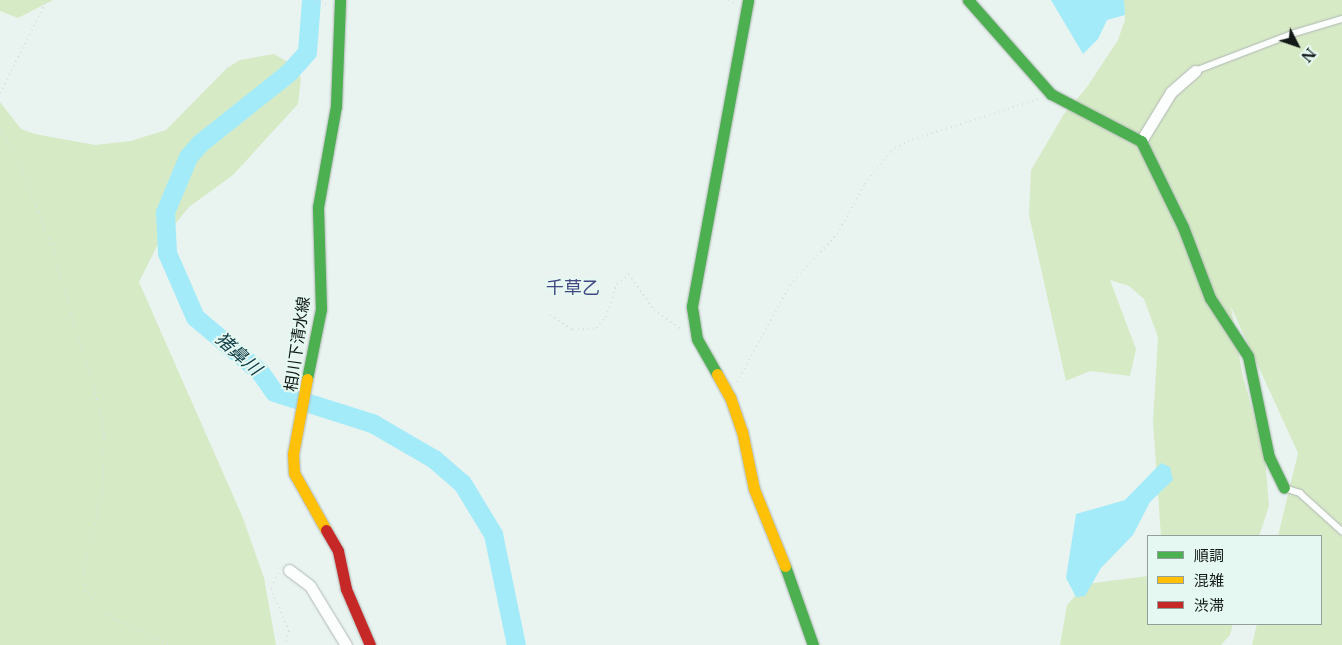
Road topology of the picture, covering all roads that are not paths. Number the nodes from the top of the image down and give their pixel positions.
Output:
1 (340, 0) edge
2 (748, 0) edge
3 (968, 0) edge
4 (1342, 19) edge
5 (1194, 71) joint
6 (1141, 141) junction
7 (1284, 488) joint
8 (1342, 531) edge
9 (289, 570) road end
10 (346, 645) edge
11 (370, 645) edge
12 (813, 645) edge

1 - 11 street, 相川下清水線
2 - 12 street
3 - 6 street
4 - 5 lane
5 - 6 street
6 - 7 street
7 - 8 lane
9 - 10 street

